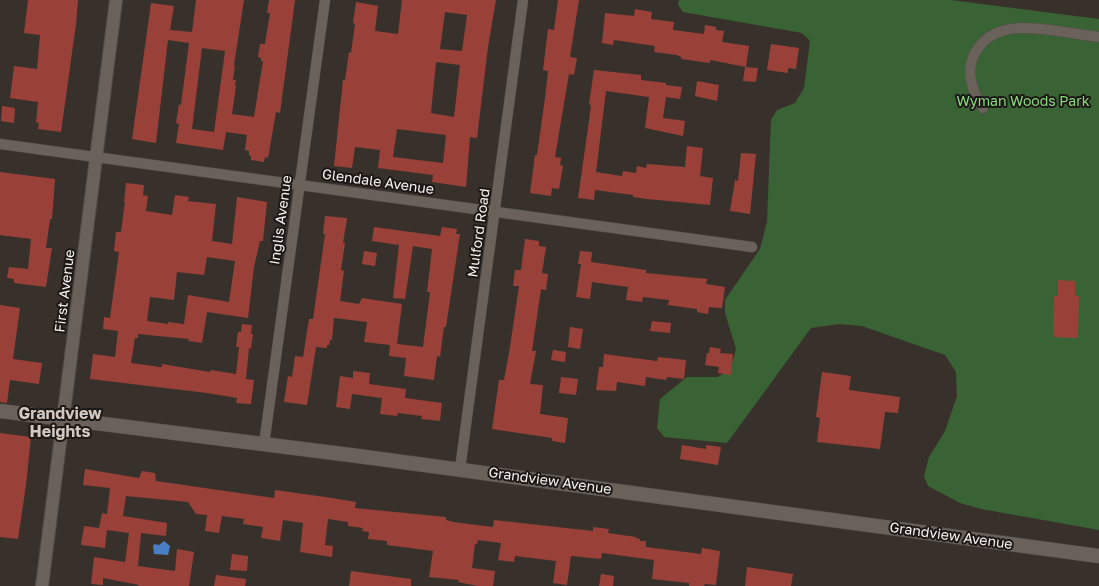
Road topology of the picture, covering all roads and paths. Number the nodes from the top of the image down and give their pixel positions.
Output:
1 (116, 0) edge
2 (325, 0) edge
3 (524, 0) edge
4 (1099, 38) edge
5 (983, 108) dead end
6 (0, 144) edge
7 (96, 158) junction
8 (300, 186) junction
9 (495, 212) junction
10 (752, 247) dead end
11 (0, 411) edge
12 (64, 419) junction
13 (264, 444) junction
14 (460, 469) junction
15 (1099, 556) edge
16 (42, 586) edge

1 - 7 street, First Avenue
2 - 8 street, Inglis Avenue
3 - 9 street, Mulford Road
4 - 5 street
6 - 7 street, Glendale Avenue
7 - 8 street, Glendale Avenue
7 - 12 street, First Avenue
8 - 9 street, Glendale Avenue
8 - 13 street, Inglis Avenue
9 - 10 street, Glendale Avenue
9 - 14 street, Mulford Road
11 - 12 main road, Grandview Avenue
12 - 13 main road, Grandview Avenue
12 - 16 street, First Avenue
13 - 14 main road, Grandview Avenue
14 - 15 main road, Grandview Avenue

